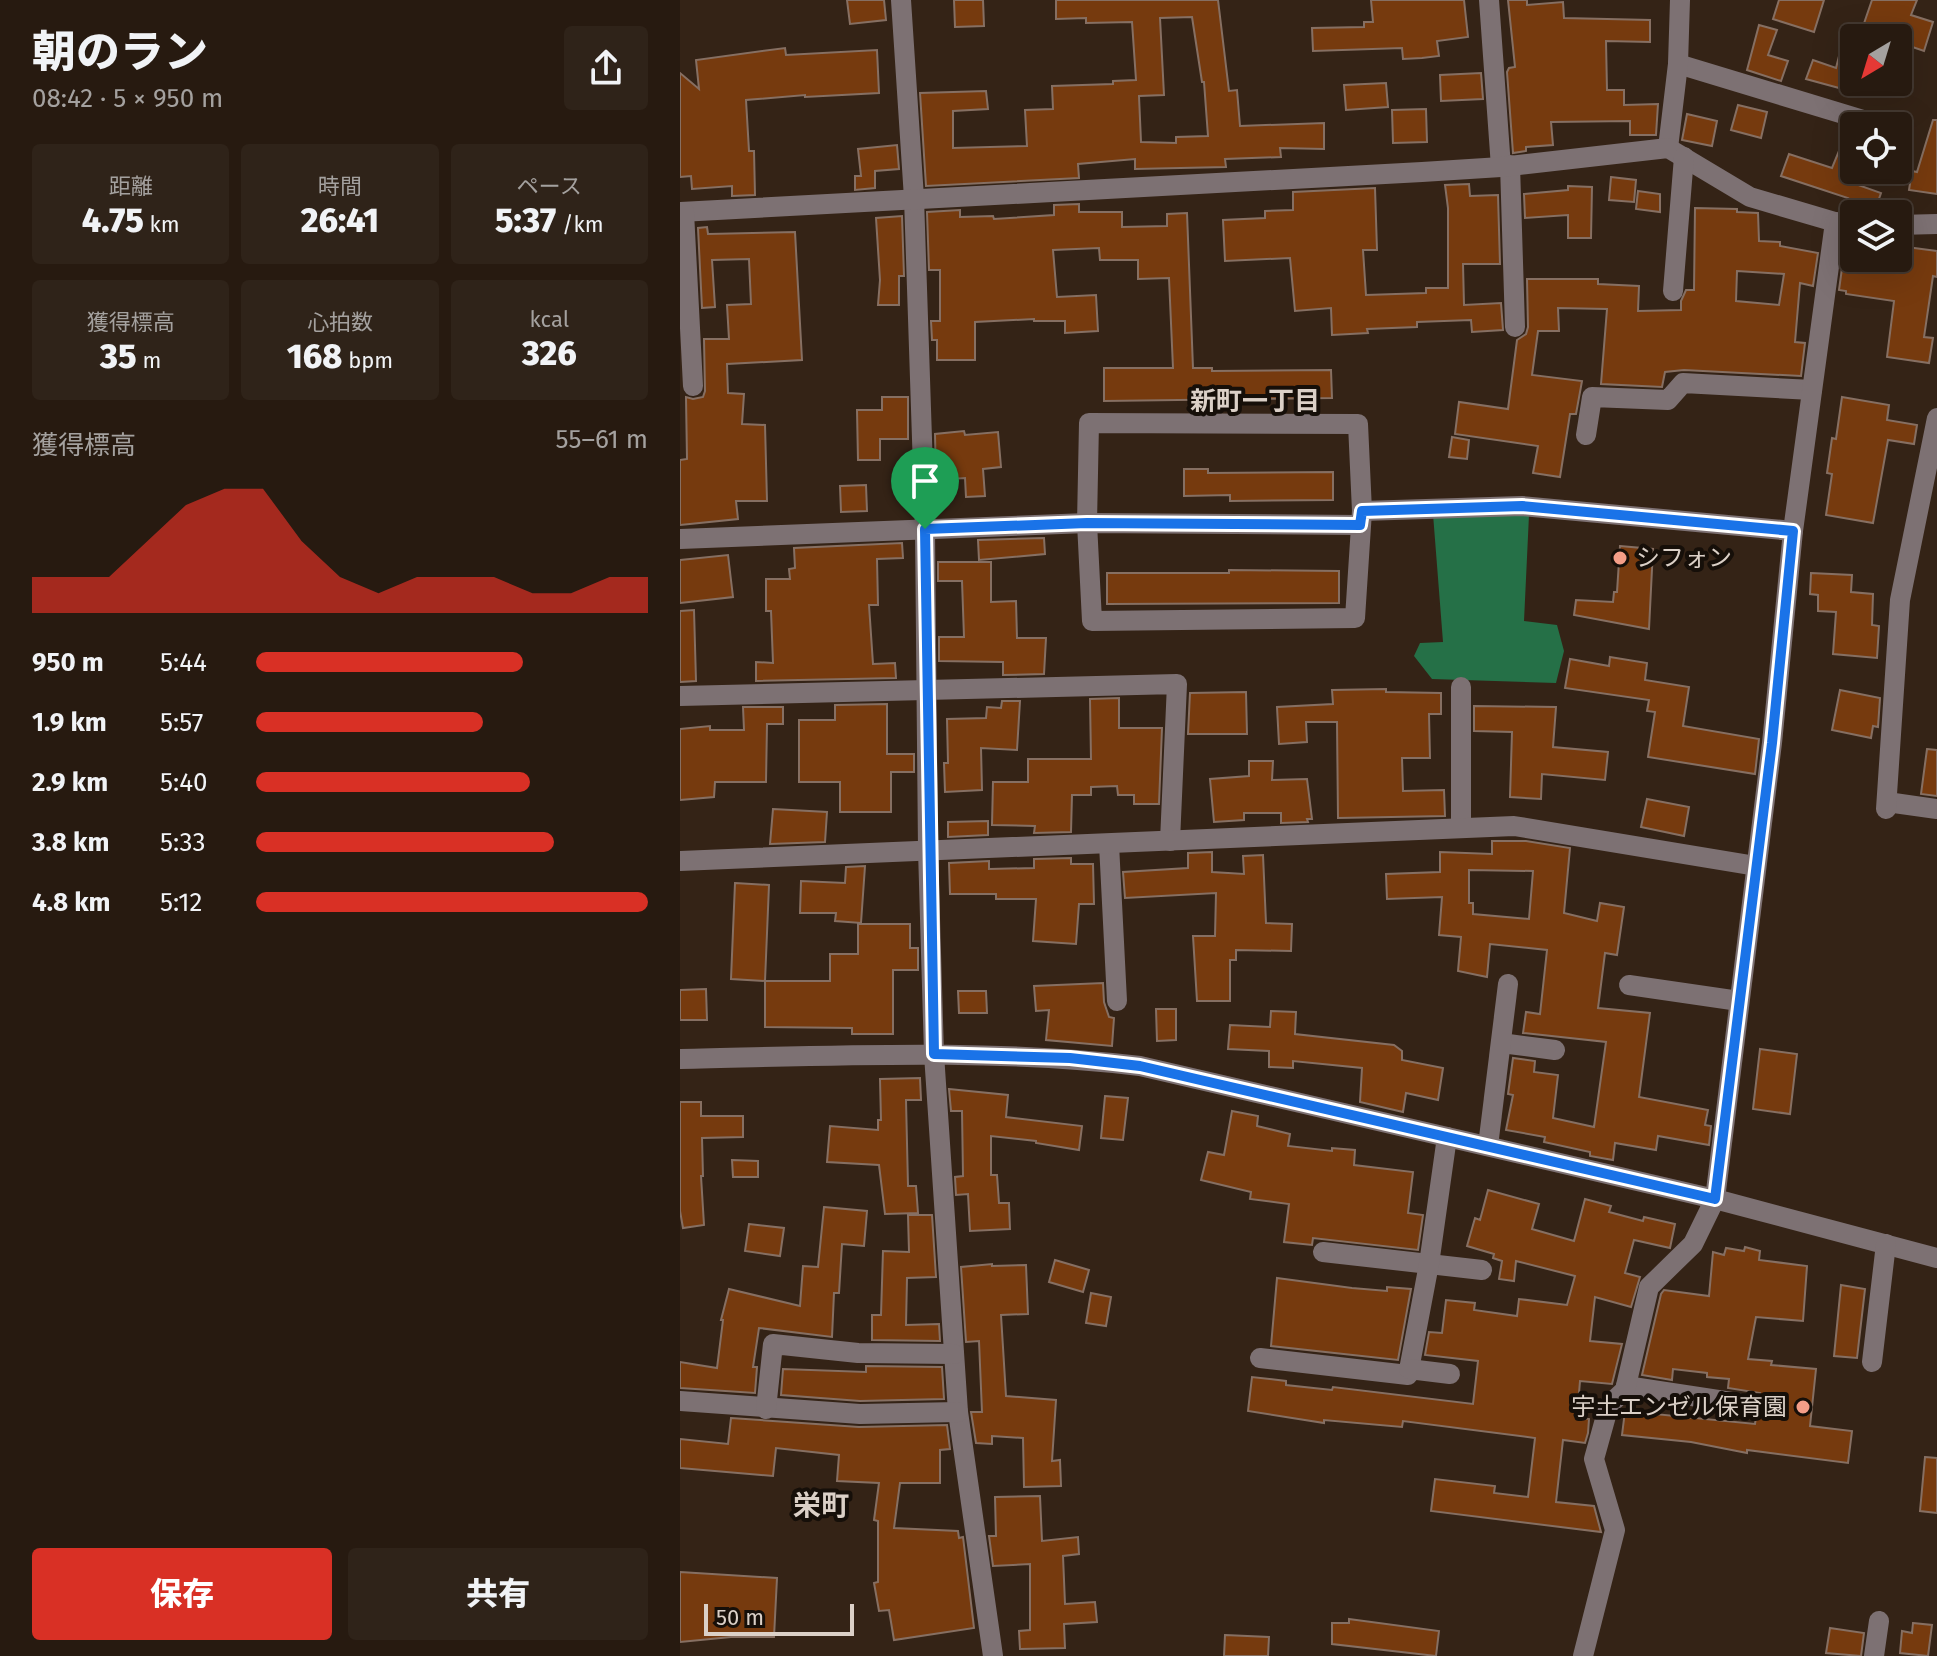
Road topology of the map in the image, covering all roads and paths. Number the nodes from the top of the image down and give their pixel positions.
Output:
1 (901, 0) edge
2 (1489, 0) edge
3 (1680, 0) edge
4 (1678, 64) junction
5 (1840, 113) edge
6 (1676, 153) junction
7 (1506, 166) junction
8 (914, 198) junction
9 (682, 212) edge
10 (1840, 222) edge
11 (1937, 224) edge
12 (1912, 225) edge
13 (1840, 248) edge
14 (1673, 291) dead end
15 (1515, 327) dead end
16 (693, 386) dead end
17 (1812, 390) junction
18 (1937, 418) edge
19 (1586, 435) dead end
20 (1361, 518) junction
21 (1087, 523) junction
22 (925, 529) junction
23 (1793, 531) junction
24 (680, 539) edge
25 (1461, 687) dead end
26 (926, 691) junction
27 (680, 696) edge
28 (1937, 809) edge
29 (1461, 828) junction
30 (1170, 841) junction
31 (1109, 844) junction
32 (928, 850) junction
33 (680, 861) edge
34 (1756, 866) junction
35 (1508, 984) dead end
36 (1629, 985) dead end
37 (1117, 1001) dead end
38 (1739, 1001) junction
39 (1501, 1043) junction
40 (1555, 1050) dead end
41 (934, 1054) junction
42 (680, 1059) edge
43 (1447, 1137) junction
44 (1488, 1146) junction
45 (1715, 1199) junction
46 (1886, 1244) junction
47 (1323, 1252) dead end
48 (1937, 1258) edge
49 (1429, 1264) junction
50 (1482, 1270) dead end
51 (954, 1354) junction
52 (1260, 1358) dead end
53 (1872, 1362) dead end
54 (1409, 1369) junction
55 (1450, 1374) dead end
56 (1626, 1386) junction
57 (680, 1401) edge
58 (1738, 1403) dead end
59 (766, 1409) junction
60 (958, 1412) junction
61 (1879, 1621) dead end
62 (993, 1656) edge
63 (1583, 1656) edge
64 (1874, 1656) edge

1 - 8 street
2 - 7 street
3 - 4 street
4 - 5 street
4 - 6 street
6 - 7 street
6 - 10 street
6 - 14 street
7 - 8 street
7 - 15 street
8 - 9 street
8 - 22 street
9 - 16 street
11 - 12 street
13 - 17 street
17 - 19 street
17 - 23 street
18 - 28 street
20 - 21 street
20 - 21 street
20 - 21 street
20 - 23 street
21 - 22 street
22 - 24 street
22 - 26 street
23 - 34 street
25 - 29 street
26 - 27 street
26 - 30 street
26 - 32 street
29 - 30 street
29 - 34 street
30 - 31 street
31 - 32 street
31 - 37 street
32 - 33 street
32 - 41 street
34 - 38 street
35 - 39 street
36 - 38 street
38 - 45 street
39 - 40 street
39 - 44 street
41 - 42 street
41 - 43 street
41 - 51 street
43 - 44 street
43 - 49 street
44 - 45 street
45 - 46 street
45 - 56 street
46 - 48 street
46 - 53 street
47 - 49 street
49 - 50 street
49 - 54 street
51 - 59 street
51 - 60 street
52 - 54 street
54 - 55 street
56 - 58 street
56 - 63 street
57 - 59 street
59 - 60 street
60 - 62 street
61 - 64 street

